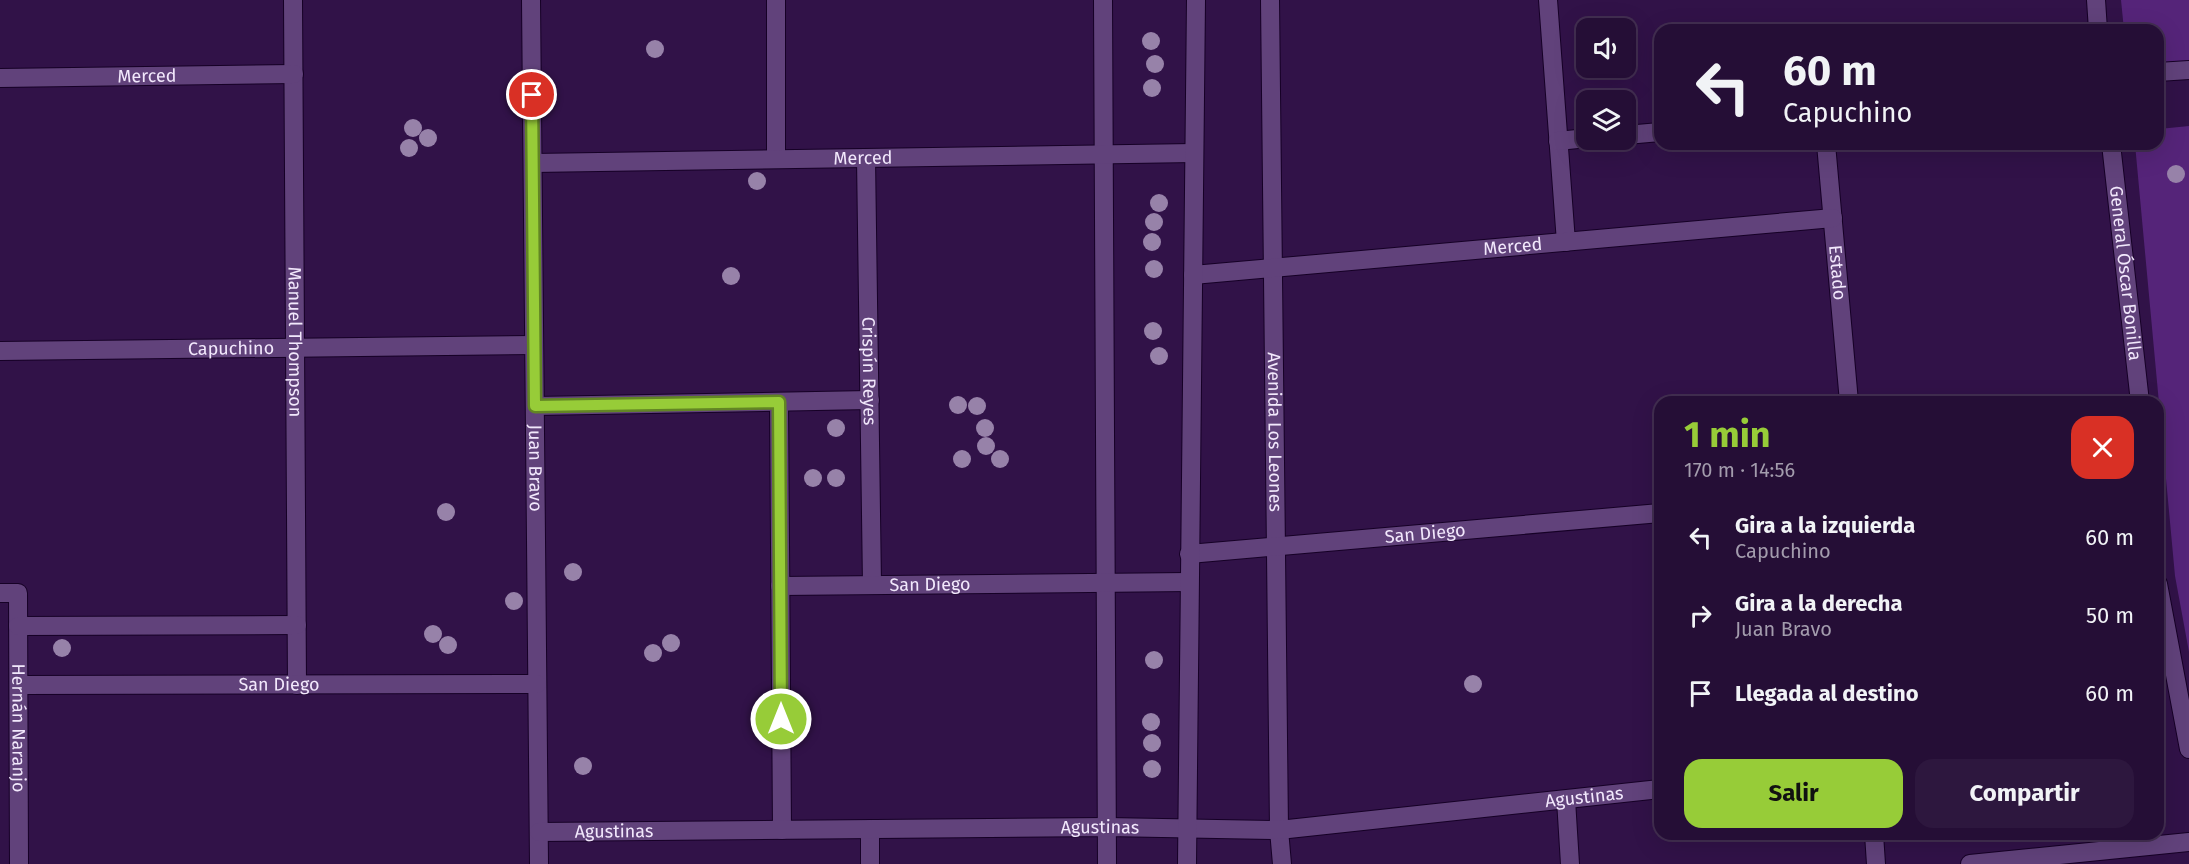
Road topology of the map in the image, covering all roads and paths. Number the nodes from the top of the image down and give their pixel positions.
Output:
1 (293, 0) edge
2 (531, 0) edge
3 (776, 0) edge
4 (1103, 0) edge
5 (1196, 0) edge
6 (1270, 0) edge
7 (1548, 0) edge
8 (2096, 0) edge
9 (2098, 24) edge
10 (2189, 70) edge
11 (2164, 72) edge
12 (294, 74) junction
13 (0, 78) edge
14 (1654, 133) edge
15 (1636, 134) edge
16 (1576, 139) edge
17 (1558, 141) junction
18 (1827, 150) edge
19 (2111, 150) edge
20 (1194, 153) junction
21 (1103, 154) junction
22 (866, 158) junction
23 (776, 159) junction
24 (533, 163) junction
25 (1833, 218) junction
26 (1566, 242) junction
27 (1273, 267) junction
28 (1192, 275) junction
29 (534, 345) junction
30 (295, 348) junction
31 (0, 351) edge
32 (1848, 396) edge
33 (2139, 396) edge
34 (870, 400) junction
35 (779, 402) junction
36 (535, 406) junction
37 (1654, 514) edge
38 (1276, 547) junction
39 (1189, 554) junction
40 (1189, 582) junction
41 (1106, 583) junction
42 (872, 585) junction
43 (780, 586) junction
44 (9, 593) edge
45 (2164, 616) edge
46 (297, 625) junction
47 (18, 626) junction
48 (537, 684) junction
49 (19, 685) junction
50 (297, 685) junction
51 (2189, 749) edge
52 (1654, 790) edge
53 (1566, 800) junction
54 (1107, 827) junction
55 (1188, 828) junction
56 (870, 829) junction
57 (782, 830) junction
58 (1279, 830) junction
59 (539, 832) junction
60 (1874, 840) edge
61 (2189, 842) edge
62 (2068, 859) edge
63 (20, 864) edge
64 (539, 864) edge
65 (870, 864) edge
66 (1107, 864) edge
67 (1187, 864) edge
68 (1282, 864) edge
69 (1570, 864) edge
70 (1876, 864) edge
71 (1970, 864) edge

1 - 12 street, Manuel Thompson
2 - 24 street, Juan Bravo
3 - 23 street
4 - 21 street
5 - 20 street
6 - 27 street, Avenida Los Leones
7 - 17 street
8 - 9 street
10 - 11 street
12 - 13 street, Merced
12 - 30 street, Manuel Thompson
14 - 15 street
16 - 17 street
17 - 26 street
18 - 25 street, Estado
19 - 33 street, General Óscar Bonilla
20 - 21 street, Merced
20 - 28 street
21 - 22 street, Merced
21 - 41 street
22 - 23 street, Merced
22 - 34 street, Crispín Reyes
23 - 24 street, Merced
24 - 29 street, Juan Bravo
25 - 26 street, Merced
25 - 32 street, Estado
26 - 27 street, Merced
27 - 28 street, Merced
27 - 38 street, Avenida Los Leones
28 - 39 street
29 - 30 street, Capuchino
29 - 36 street, Juan Bravo
30 - 31 street, Capuchino
30 - 46 street, Manuel Thompson
34 - 35 street
34 - 42 street, Crispín Reyes
35 - 36 street
35 - 43 street
36 - 48 street, Juan Bravo
37 - 38 street, San Diego
38 - 39 street, San Diego
38 - 58 street, Avenida Los Leones
39 - 40 street
40 - 41 street, San Diego
40 - 55 street
41 - 42 street, San Diego
41 - 54 street
42 - 43 street, San Diego
43 - 57 street
44 - 47 street, Hernán Naranjo
45 - 51 street
46 - 47 street
46 - 50 street, Manuel Thompson
47 - 49 street, Hernán Naranjo
48 - 50 street, San Diego
48 - 59 street, Juan Bravo
49 - 50 street, San Diego
49 - 63 street, Hernán Naranjo
52 - 53 street, Agustinas
53 - 58 street, Agustinas
53 - 69 street
54 - 55 street, Agustinas
54 - 56 street, Agustinas
54 - 66 street
55 - 58 street, Agustinas
55 - 67 street
56 - 57 street, Agustinas
56 - 65 street
57 - 59 street, Agustinas
58 - 68 street, Avenida Los Leones
59 - 64 street, Juan Bravo
60 - 70 street
61 - 62 street
62 - 71 street

